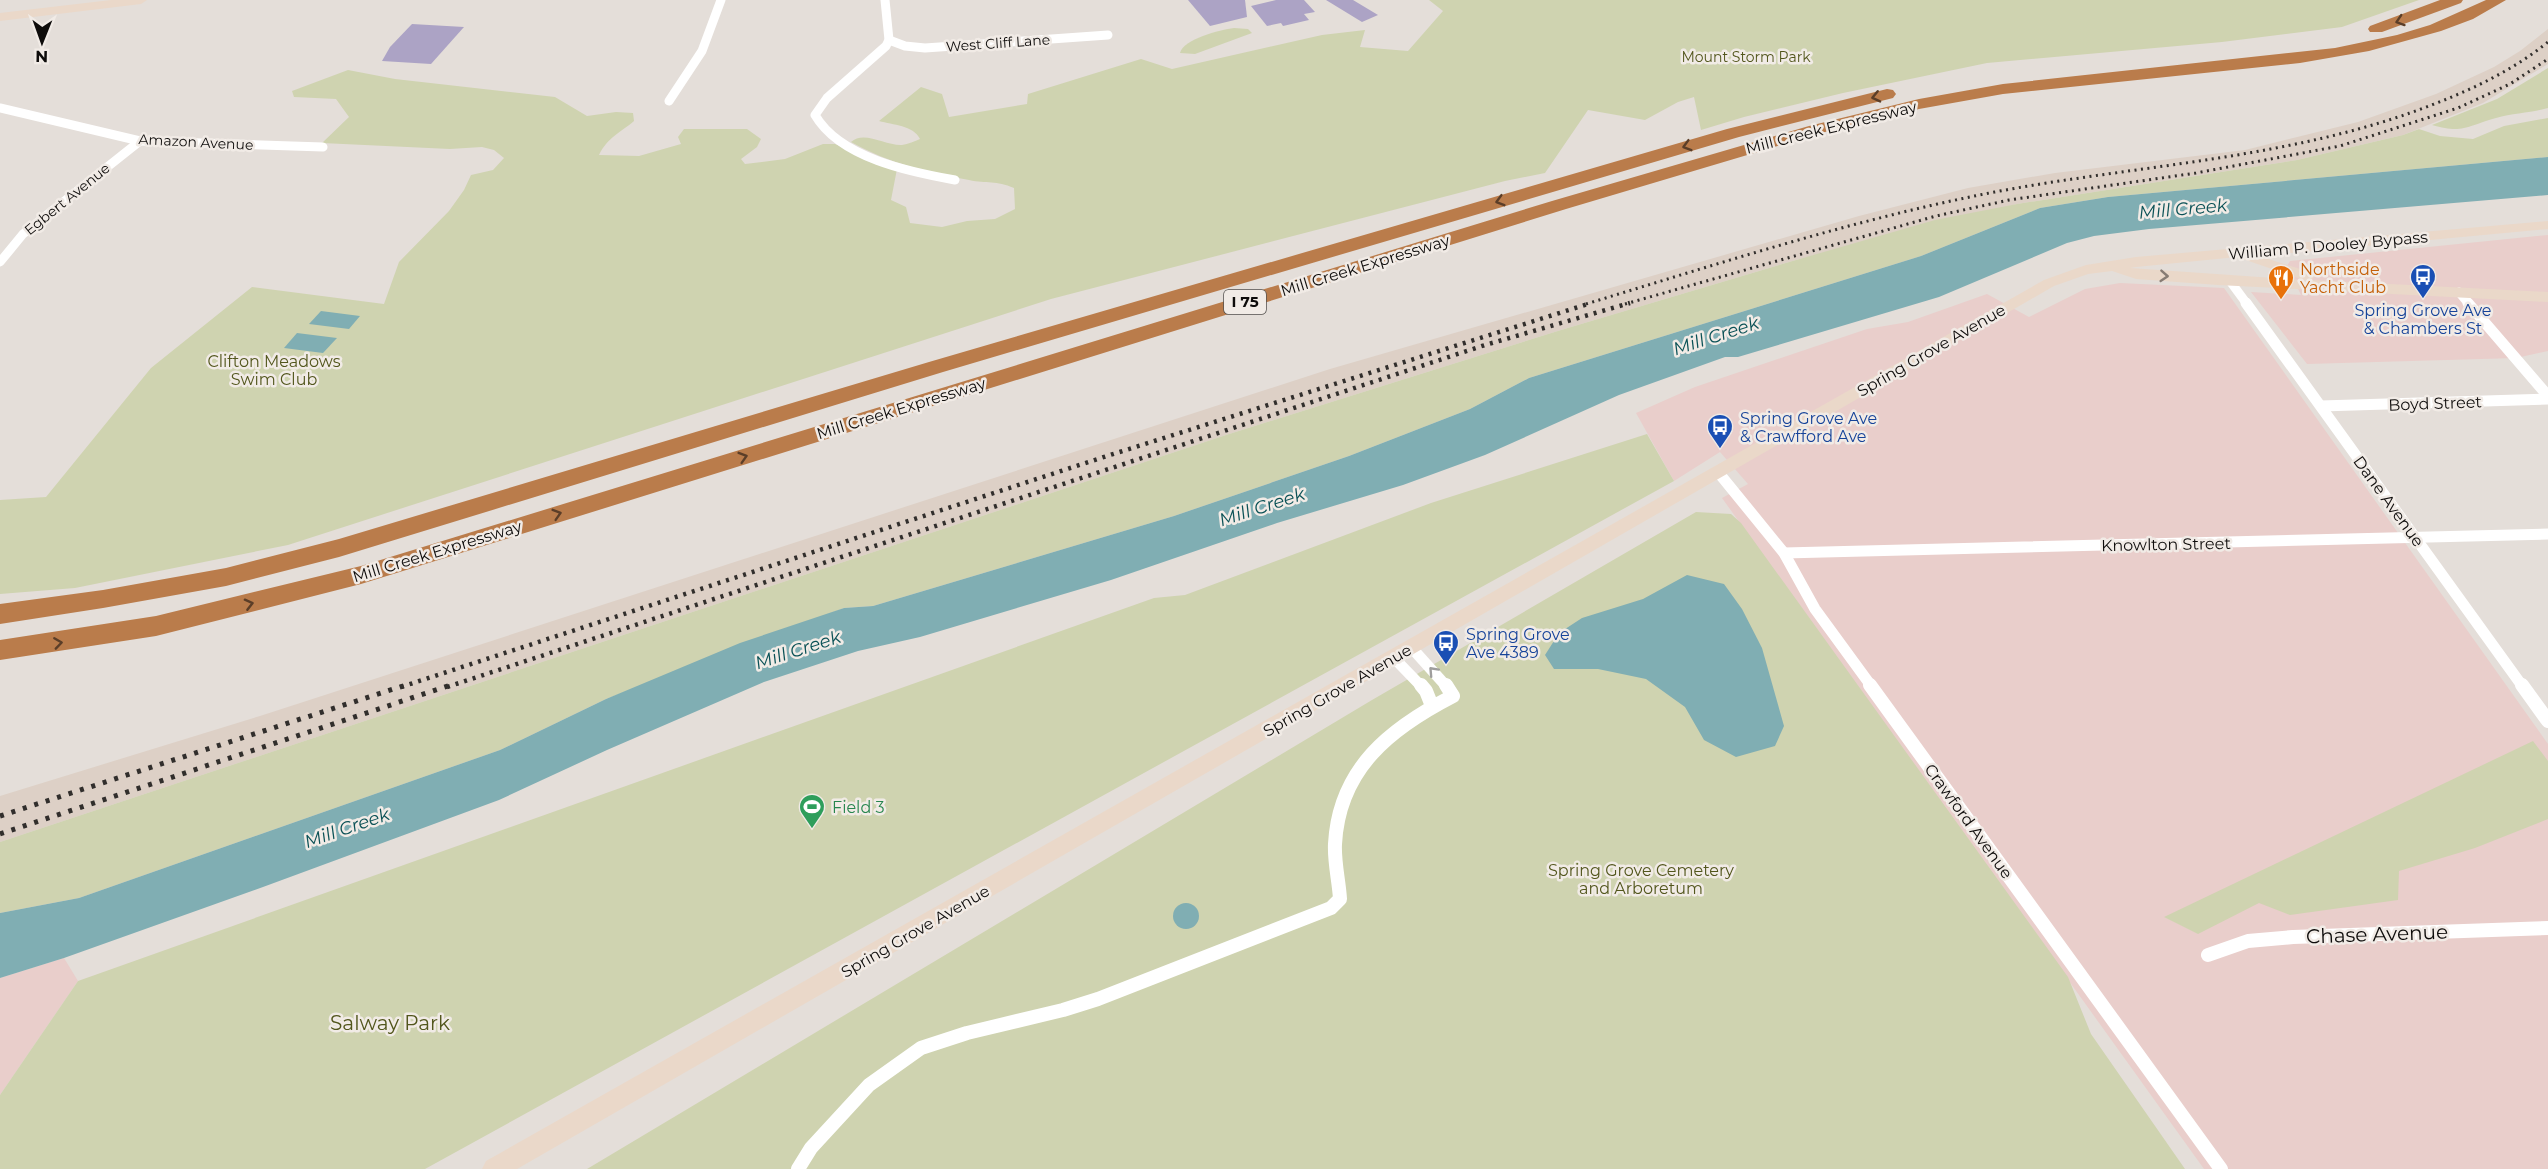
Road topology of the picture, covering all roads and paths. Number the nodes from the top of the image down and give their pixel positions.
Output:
1 (141, 0) edge
2 (721, 0) edge
3 (885, 0) edge
4 (2455, 0) edge
5 (2498, 0) edge
6 (0, 16) edge
7 (1108, 35) dead end
8 (889, 40) junction
9 (669, 102) dead end
10 (0, 108) edge
11 (140, 141) junction
12 (323, 147) dead end
13 (955, 180) dead end
14 (2548, 225) edge
15 (2238, 253) junction
16 (0, 262) edge
17 (2107, 266) junction
18 (2230, 281) junction
19 (2338, 286) junction
20 (2459, 292) junction
21 (2548, 297) edge
22 (2548, 397) edge
23 (2321, 406) junction
24 (1718, 472) junction
25 (2548, 534) edge
26 (2415, 537) junction
27 (1784, 553) junction
28 (0, 614) edge
29 (0, 651) edge
30 (1402, 652) junction
31 (1432, 706) junction
32 (2548, 721) edge
33 (2548, 928) edge
34 (2208, 955) dead end
35 (494, 1169) edge
36 (798, 1169) edge
37 (2222, 1169) edge

1 - 6 main road
2 - 9 street
3 - 8 street
4 -> 28 highway, Mill Creek Expressway / I 75
29 -> 5 highway, Mill Creek Expressway / I 75
7 - 8 street, West Cliff Lane
8 - 13 street
10 - 11 street, Amazon Avenue
11 - 12 street, Amazon Avenue
11 - 16 street, Egbert Avenue
14 - 15 main road, William P. Dooley Bypass
15 - 17 main road, William P. Dooley Bypass
15 - 19 main road, Spring Grove Avenue
17 -> 18 main road, Spring Grove Avenue
17 - 24 main road, Spring Grove Avenue
18 - 19 main road, Spring Grove Avenue
18 - 23 street, Dane Avenue
19 - 20 main road, Spring Grove Avenue
20 - 21 main road, Spring Grove Avenue
20 - 22 street
22 - 23 street, Boyd Street
23 - 26 street, Dane Avenue
24 - 27 street, Crawford Avenue
24 - 30 main road, Spring Grove Avenue
25 - 26 street, Knowlton Street
26 - 27 street, Knowlton Street
26 - 32 street, Dane Avenue
27 - 37 street, Crawford Avenue
30 - 31 street
31 -> 30 street
30 - 35 main road, Spring Grove Avenue
31 - 36 street
33 - 34 street, Chase Avenue

